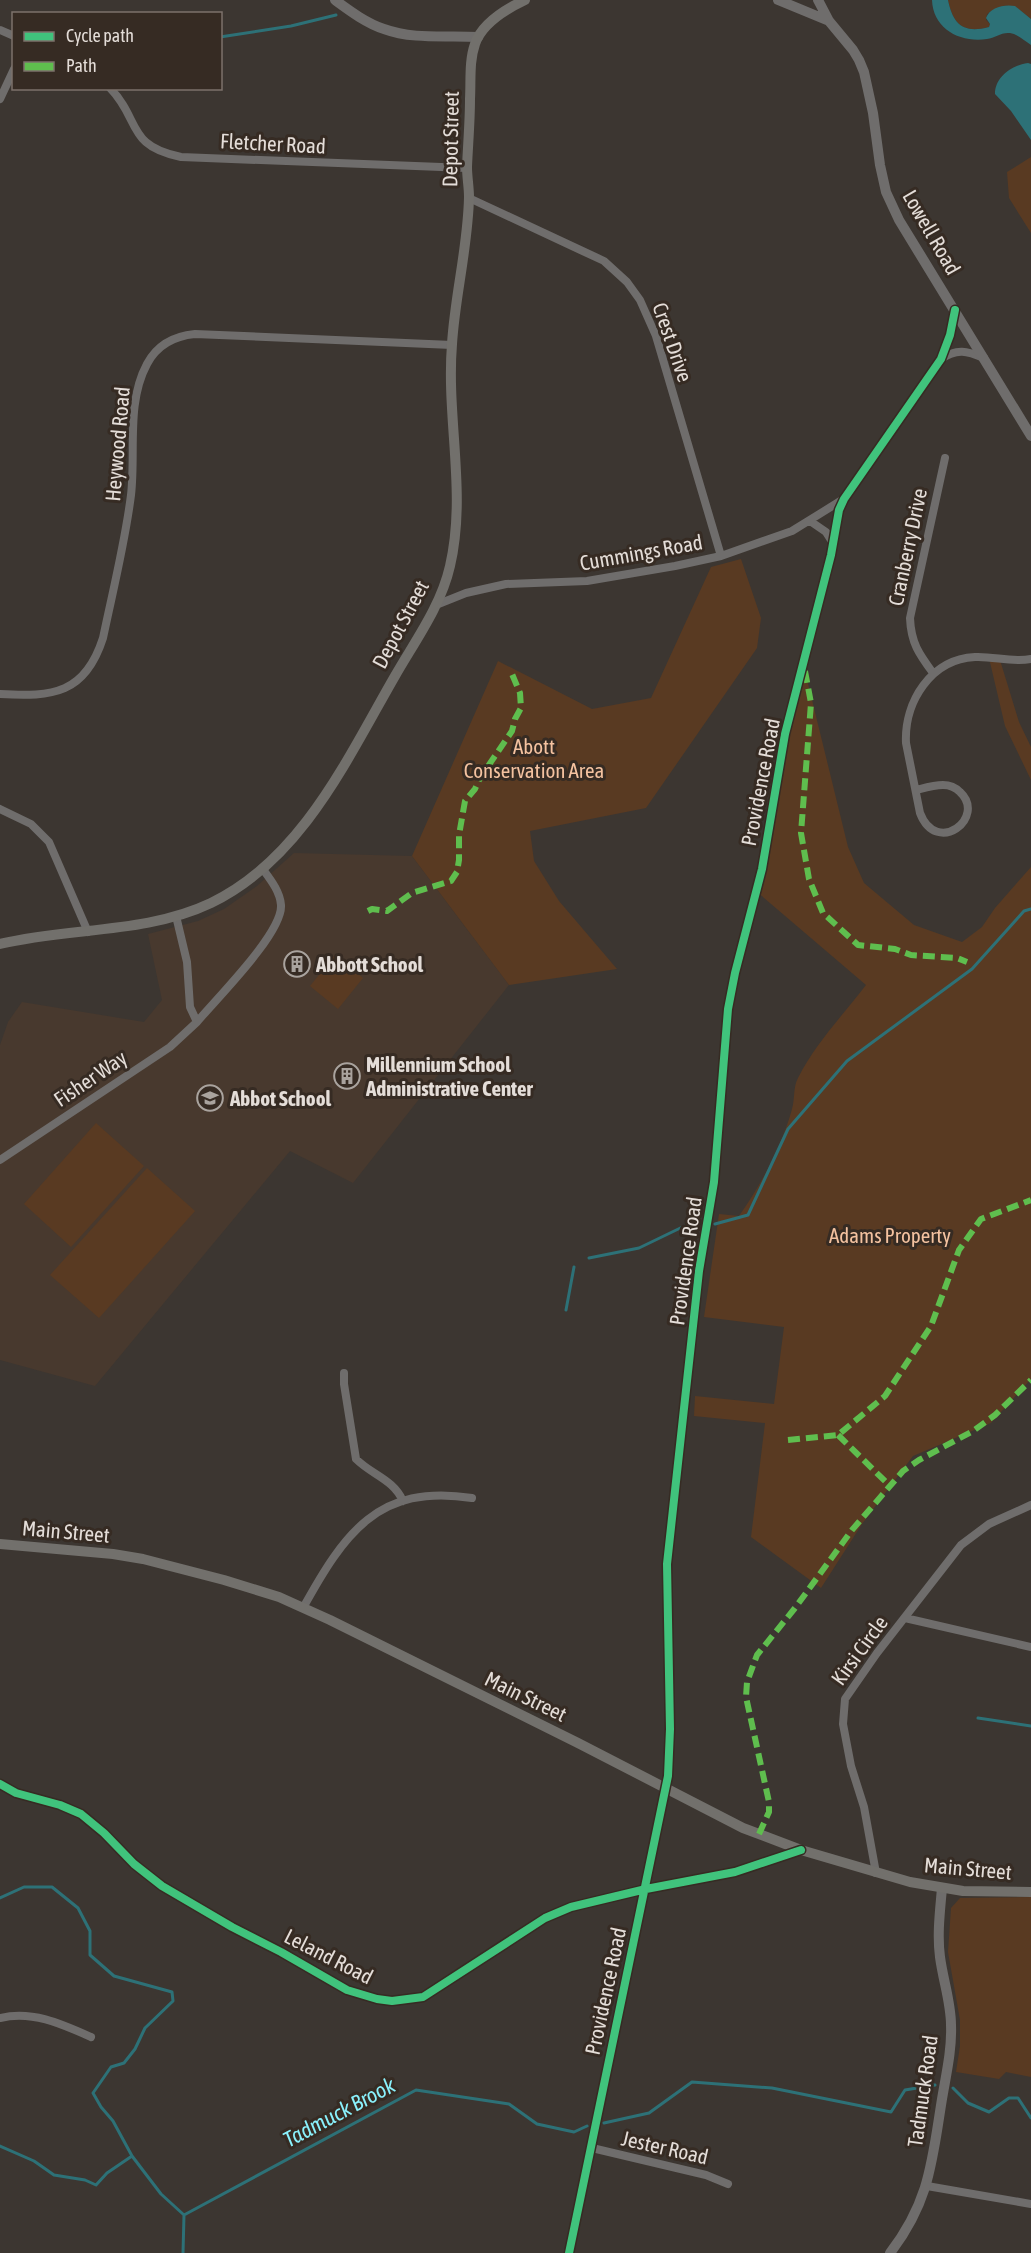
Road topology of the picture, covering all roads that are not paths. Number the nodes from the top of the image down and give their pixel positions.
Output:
1 (335, 0) edge
2 (525, 0) edge
3 (778, 0) edge
4 (818, 0) edge
5 (829, 21) junction
6 (478, 37) junction
7 (12, 73) edge
8 (112, 90) edge
9 (0, 99) edge
10 (467, 168) junction
11 (469, 198) junction
12 (955, 310) junction
13 (452, 345) junction
14 (984, 358) junction
15 (940, 359) junction
16 (1031, 436) edge
17 (945, 458) dead end
18 (844, 499) junction
19 (810, 521) junction
20 (833, 543) junction
21 (721, 556) junction
22 (436, 605) junction
23 (1031, 659) edge
24 (933, 673) junction
25 (0, 694) edge
26 (915, 790) junction
27 (0, 809) edge
28 (262, 868) junction
29 (176, 916) junction
30 (88, 932) junction
31 (0, 944) edge
32 (196, 1022) junction
33 (0, 1160) edge
34 (344, 1372) dead end
35 (472, 1498) dead end
36 (404, 1501) junction
37 (1031, 1505) edge
38 (0, 1544) edge
39 (303, 1608) junction
40 (905, 1618) junction
41 (1031, 1647) edge
42 (0, 1784) edge
43 (666, 1787) junction
44 (801, 1850) junction
45 (876, 1873) junction
46 (942, 1888) junction
47 (646, 1889) junction
48 (1031, 1892) edge
49 (0, 2018) edge
50 (91, 2037) dead end
51 (592, 2148) junction
52 (728, 2184) dead end
53 (927, 2186) junction
54 (1031, 2204) edge
55 (569, 2253) edge
56 (890, 2253) edge

1 - 6 street
2 - 6 main road, Depot Street
3 - 5 street, Lowell Road
4 - 5 street
5 - 12 street, Lowell Road
6 - 10 main road, Depot Street
7 - 9 street
8 - 10 street, Fletcher Road
10 - 11 main road, Depot Street
11 - 13 main road, Depot Street
11 - 21 street, Crest Drive
12 - 14 street, Lowell Road
12 - 15 street, Providence Road
13 - 22 main road, Depot Street
13 - 25 street, Heywood Road
14 - 15 street
14 - 16 street, Lowell Road
15 - 18 street, Providence Road
17 - 24 street, Cranberry Drive
18 - 19 street, Cummings Road
18 - 20 street, Providence Road
19 - 20 street
19 - 21 street, Cummings Road
20 - 43 street, Providence Road
21 - 22 street, Cummings Road
22 - 28 main road, Depot Street
23 - 24 street
24 - 26 street
26 - 26 street
27 - 30 street
28 - 29 main road, Depot Street
28 - 32 street, Fisher Way
29 - 30 main road, Depot Street
29 - 32 street
30 - 31 main road, Depot Street
32 - 33 street, Fisher Way
34 - 36 street
35 - 36 street
36 - 39 street
37 - 40 street, Kirsi Circle
38 - 39 main road, Main Street
39 - 43 main road, Main Street
40 - 41 street
40 - 45 street, Kirsi Circle
42 - 47 street, Leland Road
43 - 44 main road, Main Street
43 - 47 street, Providence Road
44 - 45 main road, Main Street
44 - 47 street, Leland Road
45 - 46 main road, Main Street
46 - 48 main road, Main Street
46 - 53 street, Tadmuck Road
47 - 51 street, Providence Road
49 - 50 street
51 - 52 street, Jester Road
51 - 55 street, Providence Road
53 - 54 street
53 - 56 street, Tadmuck Road

